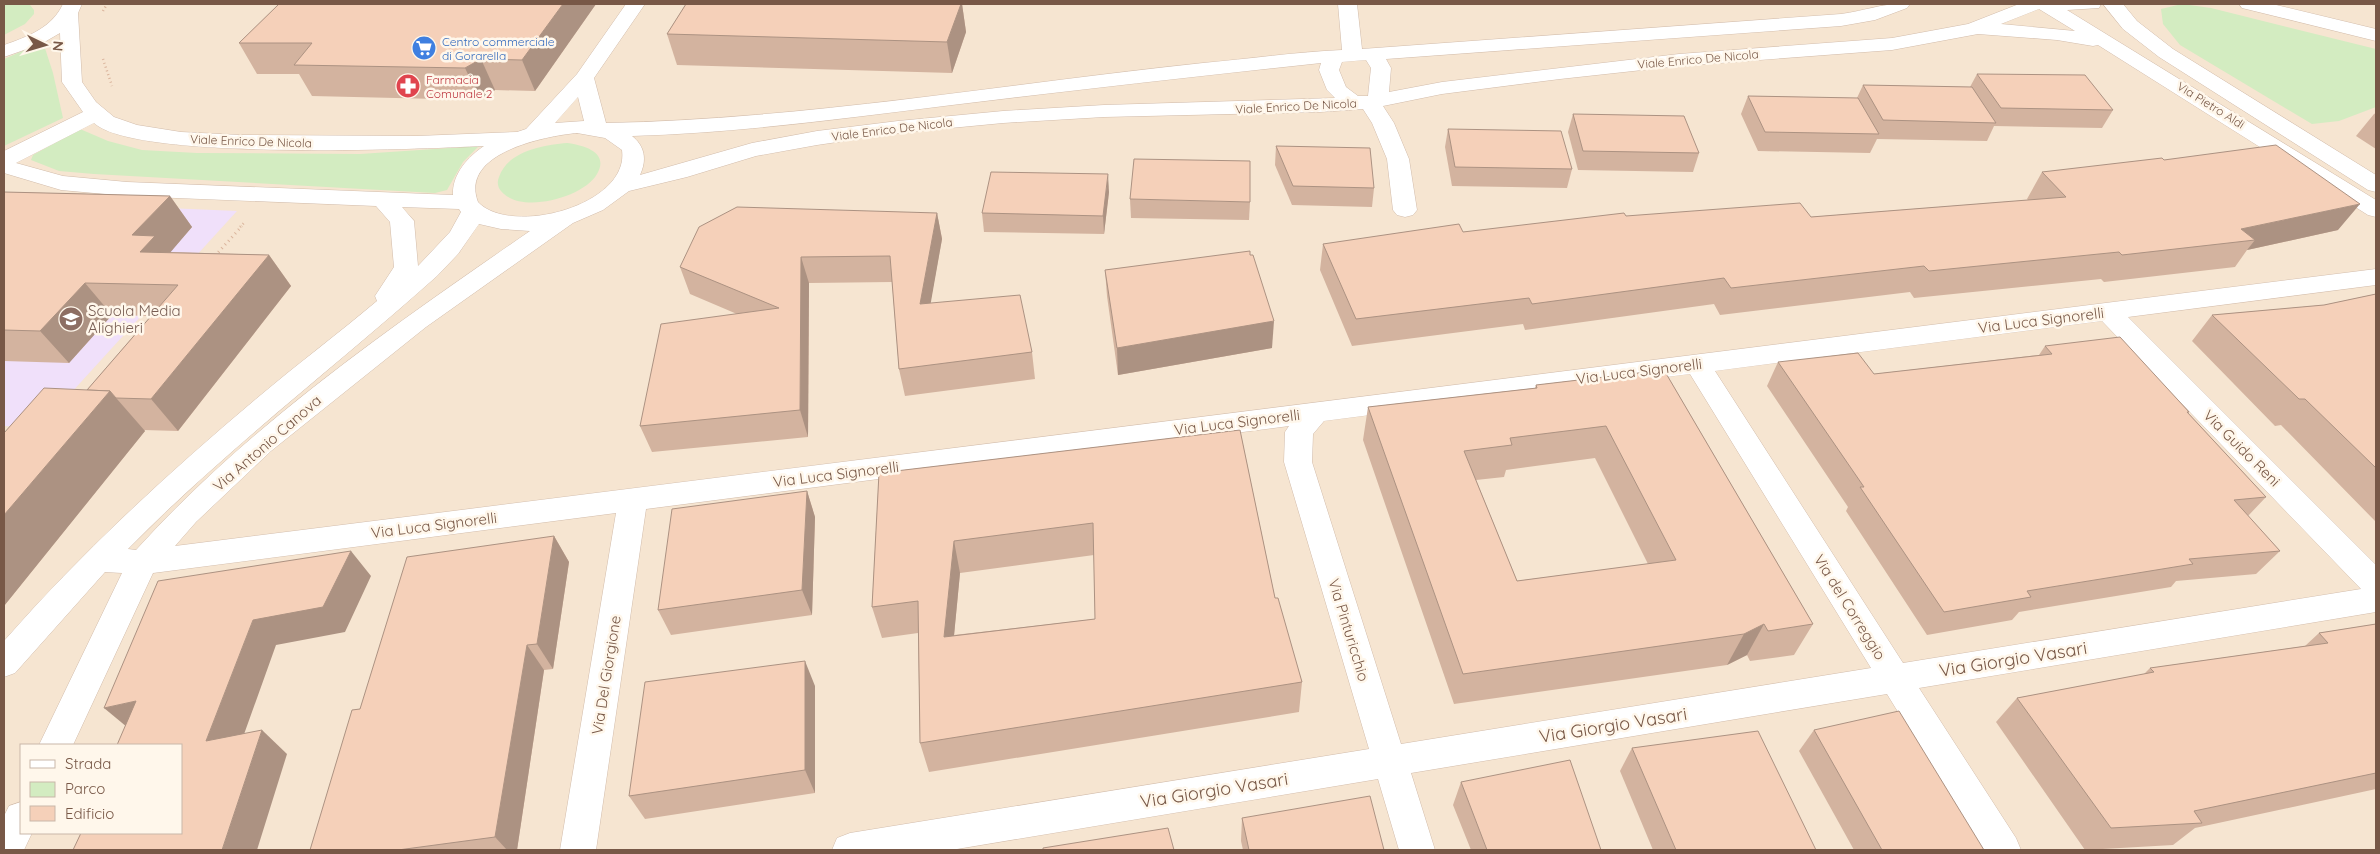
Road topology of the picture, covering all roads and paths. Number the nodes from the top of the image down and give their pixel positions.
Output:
1 (635, 4) edge
2 (1347, 4) edge
3 (1900, 4) edge
4 (2035, 4) edge
5 (2044, 4) edge
6 (2053, 4) edge
7 (2092, 4) edge
8 (2113, 4) edge
9 (2249, 4) edge
10 (2310, 4) edge
11 (72, 6) edge
12 (2376, 19) edge
13 (1973, 29) junction
14 (2376, 35) edge
15 (2111, 43) junction
16 (4, 51) edge
17 (1353, 55) junction
18 (584, 78) junction
19 (1367, 102) junction
20 (96, 113) junction
21 (600, 129) junction
22 (527, 135) junction
23 (4, 160) edge
24 (4, 166) edge
25 (2376, 185) edge
26 (621, 186) junction
27 (268, 195) junction
28 (384, 200) junction
29 (470, 208) junction
30 (1405, 210) dead end
31 (2376, 210) edge
32 (566, 218) junction
33 (210, 262) edge
34 (2376, 277) edge
35 (2108, 312) junction
36 (374, 318) junction
37 (1697, 364) junction
38 (1316, 412) junction
39 (633, 500) junction
40 (98, 560) junction
41 (143, 562) junction
42 (2376, 584) edge
43 (2376, 599) edge
44 (4, 663) edge
45 (1894, 679) junction
46 (56, 744) edge
47 (1388, 762) junction
48 (20, 820) edge
49 (6, 850) edge
50 (578, 850) edge
51 (850, 850) edge
52 (1417, 850) edge
53 (2003, 850) edge

1 - 18 street
2 - 17 street
3 - 17 street, Viale Enrico De Nicola
4 - 13 street, Viale Enrico De Nicola
5 - 15 street, Via Pietro Aldi
6 - 7 street
8 - 25 street, Via Pietro Aldi
9 - 14 street
10 - 12 street
11 - 16 street, Viale Enrico De Nicola
11 - 20 street, Viale Enrico De Nicola
13 - 15 street, Viale Enrico De Nicola
13 - 19 street, Viale Enrico De Nicola
15 - 31 street, Via Pietro Aldi
17 - 19 street
17 - 19 street
17 - 21 street, Viale Enrico De Nicola
18 - 21 street
18 - 22 street
19 - 26 street, Viale Enrico De Nicola
19 - 30 street
20 - 22 street, Viale Enrico De Nicola
20 - 23 street
21 - 22 street, Viale Enrico De Nicola
21 - 26 street
22 - 29 street
24 - 27 street
26 - 32 street
27 - 28 street
27 - 33 path
28 - 29 street
28 - 36 street
29 - 32 street
29 - 36 street, Via Antonio Canova
32 - 41 street, Via Antonio Canova
34 - 35 street, Via Luca Signorelli
35 - 37 street, Via Luca Signorelli
35 - 42 street, Via Guido Reni
36 - 40 street, Via Antonio Canova
37 - 38 street, Via Luca Signorelli
37 - 45 street, Via del Correggio
38 - 39 street, Via Luca Signorelli
38 - 47 street, Via Pinturicchio
39 - 41 street, Via Luca Signorelli
39 - 50 street, Via Del Giorgione
40 - 41 street, Via Luca Signorelli
40 - 44 street, Via Antonio Canova
41 - 46 street, Via Antonio Canova
43 - 45 street, Via Giorgio Vasari
45 - 47 street, Via Giorgio Vasari
45 - 53 street, Via del Correggio
47 - 51 street, Via Giorgio Vasari
47 - 52 street, Via Pinturicchio
48 - 49 street

